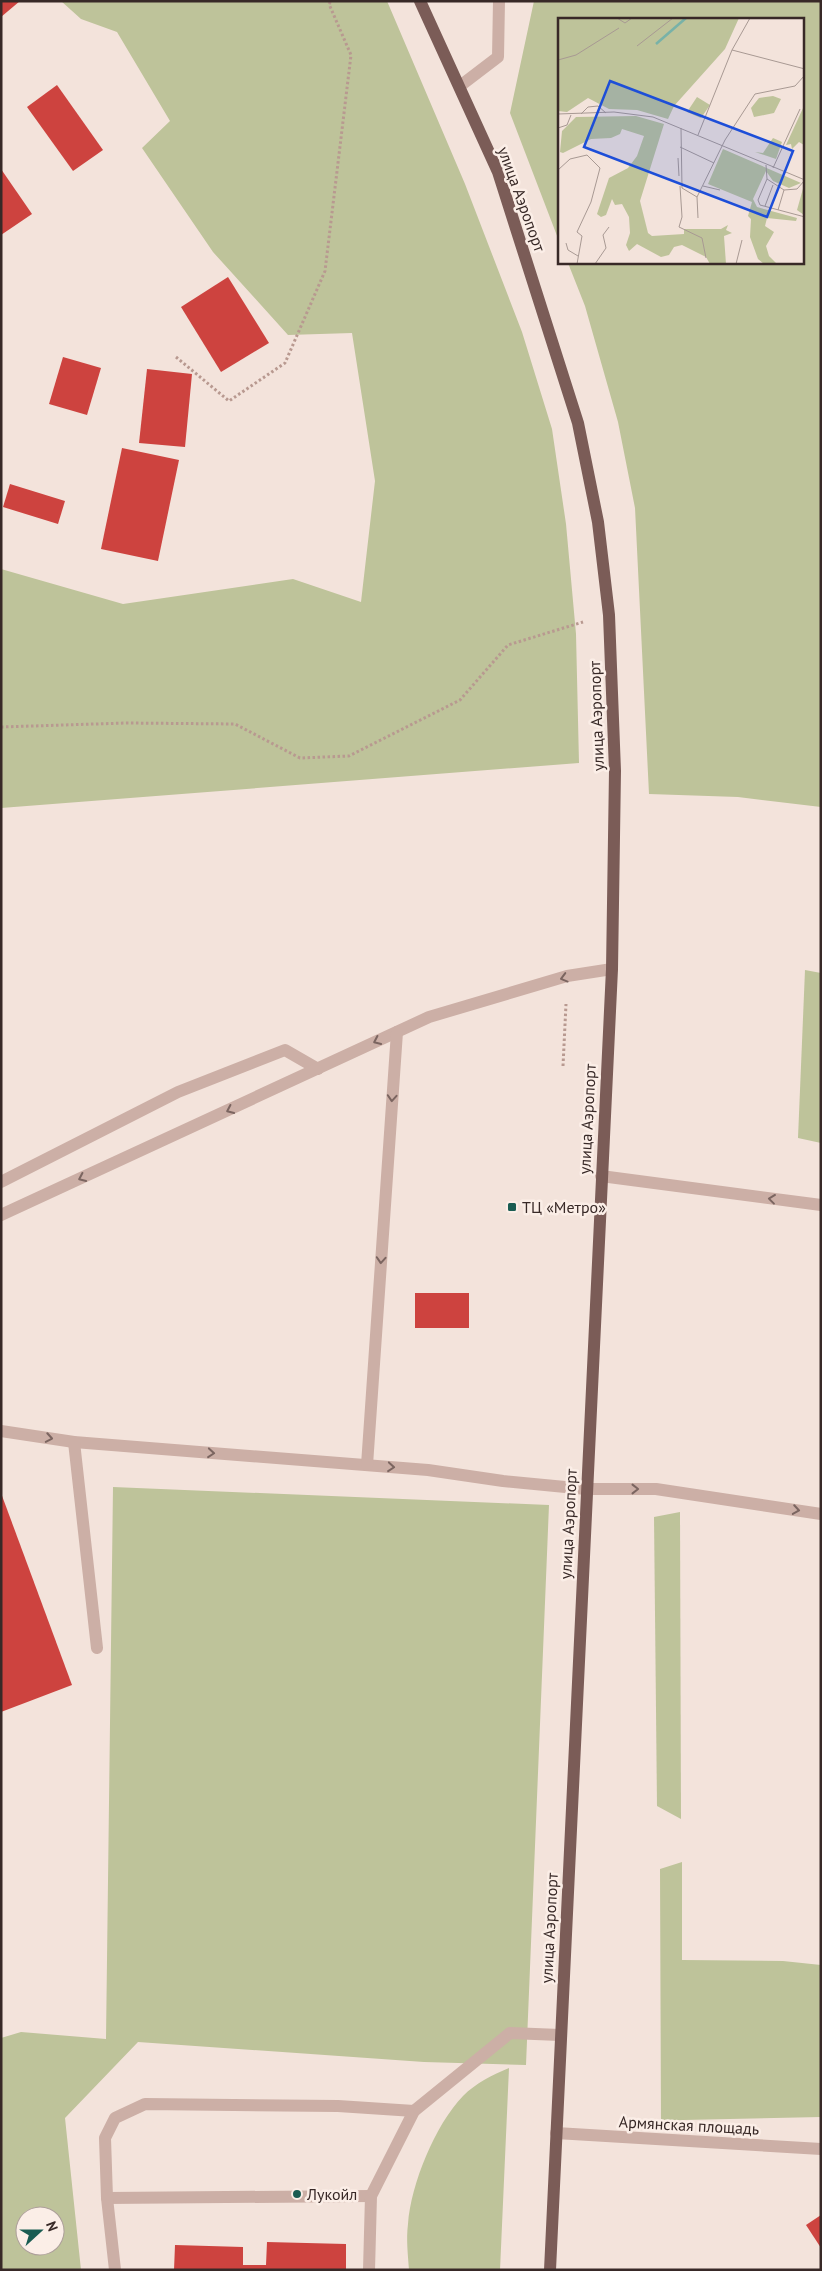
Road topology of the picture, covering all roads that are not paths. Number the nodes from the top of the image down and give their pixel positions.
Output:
1 (420, 1) edge
2 (499, 1) edge
3 (460, 86) junction
4 (612, 968) junction
5 (397, 1032) junction
6 (318, 1069) junction
7 (601, 1176) junction
8 (1, 1182) edge
9 (821, 1205) edge
10 (1, 1215) edge
11 (1, 1431) edge
12 (74, 1442) junction
13 (367, 1465) junction
14 (586, 1489) junction
15 (821, 1514) edge
16 (97, 1648) dead end
17 (560, 2035) junction
18 (414, 2111) junction
19 (556, 2133) junction
20 (821, 2149) edge
21 (371, 2196) junction
22 (107, 2198) junction
23 (115, 2270) edge
24 (369, 2270) edge
25 (550, 2270) edge

1 - 3 main road, улица Аэропорт
2 - 3 lane
3 - 4 main road, улица Аэропорт
4 -> 5 lane
4 - 7 main road, улица Аэропорт
5 -> 6 lane
5 -> 13 lane
6 - 8 lane
6 -> 10 lane
9 -> 7 lane
7 - 14 main road, улица Аэропорт
11 -> 12 lane
12 -> 13 lane
12 - 16 lane
13 -> 14 lane
14 -> 15 lane
14 - 17 main road, улица Аэропорт
17 - 18 lane
17 - 19 main road, улица Аэропорт
18 - 21 lane
18 - 22 lane
19 - 20 lane, Армянская площадь
19 - 25 main road, улица Аэропорт
21 - 22 lane
21 - 24 lane
22 - 23 lane

